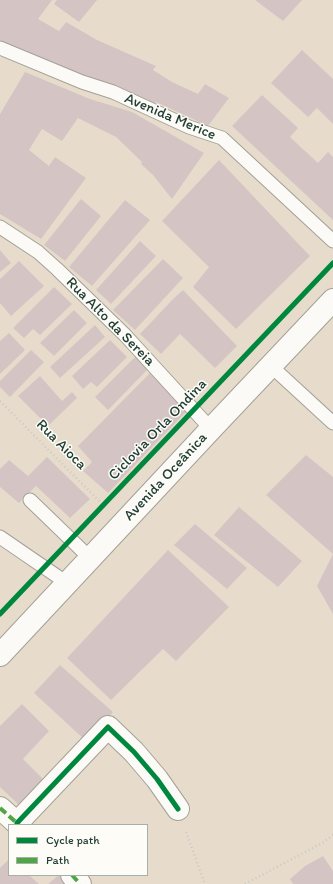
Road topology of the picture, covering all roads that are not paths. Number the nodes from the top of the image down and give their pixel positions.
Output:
1 (0, 48) edge
2 (0, 226) edge
3 (333, 241) edge
4 (333, 300) edge
5 (271, 366) junction
6 (333, 423) edge
7 (211, 429) junction
8 (30, 500) dead end
9 (0, 537) edge
10 (90, 559) junction
11 (67, 583) junction
12 (0, 655) edge
13 (0, 808) edge
14 (178, 809) road end
15 (18, 824) edge
16 (73, 876) edge
17 (80, 884) edge

1 - 3 lane, Avenida Merice
2 - 7 lane, Rua Alto da Sereia
4 - 5 main road, Avenida Oceânica
5 - 6 lane
5 - 7 main road, Avenida Oceânica
7 - 10 main road, Avenida Oceânica
8 - 10 lane
9 - 11 lane
10 - 11 main road, Avenida Oceânica
11 - 12 main road, Avenida Oceânica
13 - 15 main road
14 - 15 main road
16 - 17 main road

